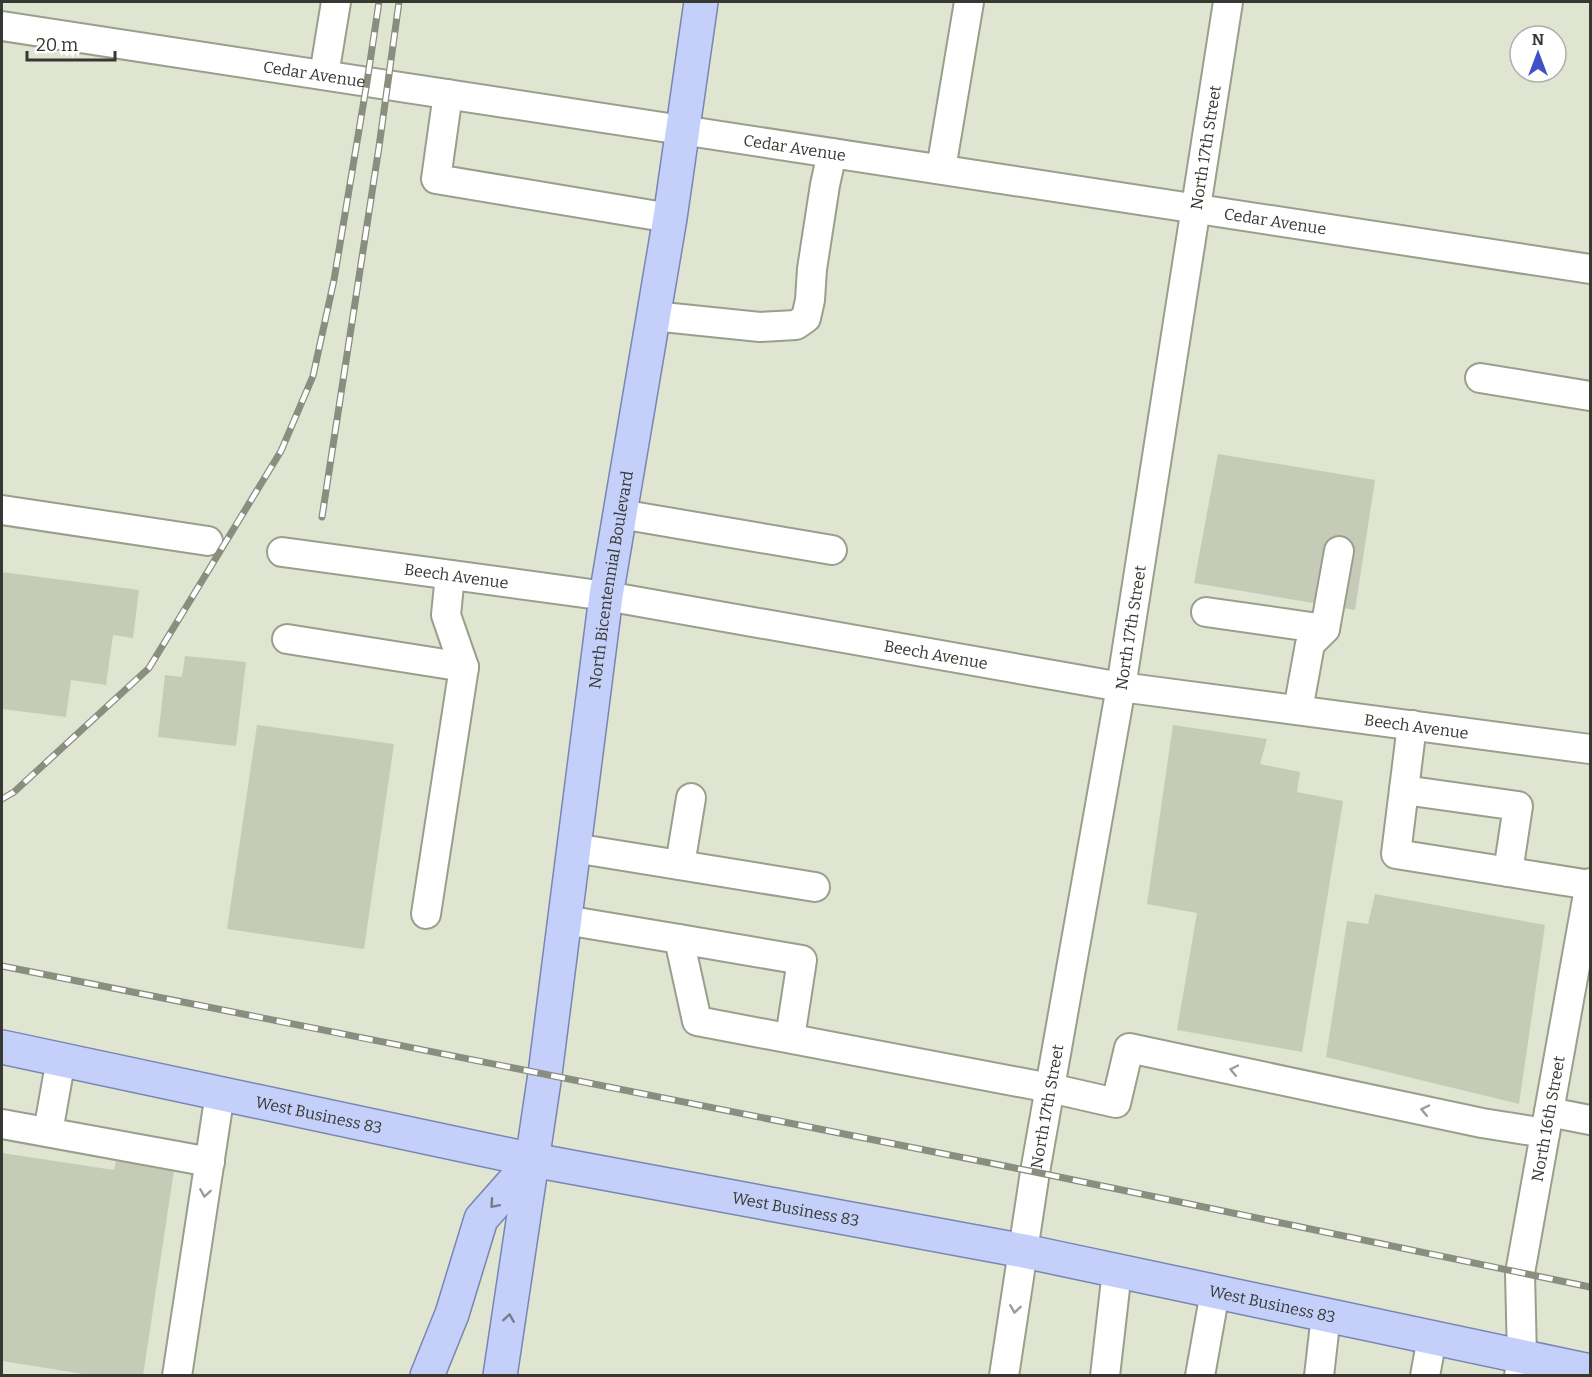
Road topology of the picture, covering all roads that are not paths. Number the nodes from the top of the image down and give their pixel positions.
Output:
1 (336, 2) edge
2 (701, 2) edge
3 (969, 2) edge
4 (1228, 2) edge
5 (2, 26) edge
6 (324, 75) junction
7 (448, 94) junction
8 (683, 130) junction
9 (832, 153) junction
10 (941, 170) junction
11 (1195, 208) junction
12 (670, 218) junction
13 (1590, 269) edge
14 (653, 316) junction
15 (1480, 378) dead end
16 (1590, 396) edge
17 (2, 510) edge
18 (620, 514) junction
19 (208, 541) dead end
20 (832, 550) dead end
21 (1339, 550) dead end
22 (282, 552) dead end
23 (450, 575) junction
24 (606, 596) junction
25 (1206, 612) dead end
26 (1325, 629) junction
27 (287, 639) dead end
28 (464, 667) junction
29 (1121, 687) junction
30 (1298, 710) junction
31 (1412, 725) junction
32 (1590, 749) edge
33 (1404, 790) junction
34 (691, 798) dead end
35 (574, 848) junction
36 (680, 865) junction
37 (1508, 872) junction
38 (1590, 884) edge
39 (815, 887) dead end
40 (426, 914) dead end
41 (565, 920) junction
42 (679, 939) junction
43 (790, 1038) junction
44 (2, 1047) edge
45 (61, 1059) junction
46 (1050, 1089) junction
47 (220, 1093) junction
48 (1590, 1120) edge
49 (1547, 1123) junction
50 (2, 1124) edge
51 (48, 1132) junction
52 (533, 1160) junction
53 (210, 1162) junction
54 (1024, 1251) junction
55 (1118, 1271) junction
56 (1215, 1292) junction
57 (1326, 1315) junction
58 (1432, 1338) junction
59 (1520, 1367) edge
60 (1590, 1371) edge
61 (177, 1376) edge
62 (427, 1376) edge
63 (500, 1376) edge
64 (1004, 1376) edge
65 (1105, 1376) edge
66 (1200, 1376) edge
67 (1319, 1376) edge
68 (1425, 1376) edge

1 - 6 street
2 - 8 main road, North Bicentennial Boulevard
3 - 10 street
4 - 11 street, North 17th Street
5 - 6 street, Cedar Avenue
6 - 7 street, Cedar Avenue
7 - 8 street, Cedar Avenue
7 - 12 street
8 - 9 street, Cedar Avenue
8 - 12 main road, North Bicentennial Boulevard
9 - 10 street, Cedar Avenue
9 - 14 street
10 - 11 street, Cedar Avenue
11 - 13 street, Cedar Avenue
11 - 29 street, North 17th Street
12 - 14 main road, North Bicentennial Boulevard
14 - 18 main road, North Bicentennial Boulevard
15 - 16 street
17 - 19 street
18 - 20 street
18 - 24 main road, North Bicentennial Boulevard
21 - 26 street
22 - 23 street, Beech Avenue
23 - 24 street, Beech Avenue
23 - 28 street
24 - 29 street, Beech Avenue
24 - 35 main road, North Bicentennial Boulevard
25 - 26 street
26 - 30 street
27 - 28 street
28 - 40 street
29 - 30 street, Beech Avenue
29 - 46 street, North 17th Street
30 - 31 street, Beech Avenue
31 - 32 street, Beech Avenue
31 - 33 street
33 - 37 street
33 - 37 street
34 - 36 street
35 - 36 street
35 - 41 main road, North Bicentennial Boulevard
36 - 39 street
37 - 38 street
38 - 49 street, North 16th Street
41 - 42 street
41 - 52 main road, North Bicentennial Boulevard
42 - 43 street
42 - 43 street
43 - 46 street
44 - 45 main road, West Business 83
45 - 47 main road, West Business 83
45 - 51 street
49 -> 46 street
46 - 54 street, North 17th Street
47 - 52 main road, West Business 83
47 - 53 street
48 - 49 street
49 - 59 street, North 16th Street
50 - 51 street
51 - 53 street
52 - 54 main road, West Business 83
52 -> 62 main road
63 -> 52 main road, North Bicentennial Boulevard
53 -> 61 street
54 - 55 main road, West Business 83
54 -> 64 street, North 17th Street
55 - 56 main road, West Business 83
55 - 65 street
56 - 57 main road, West Business 83
56 - 66 street
57 - 58 main road, West Business 83
57 - 67 street
58 - 59 main road, West Business 83
58 - 68 street
59 - 60 main road, West Business 83

